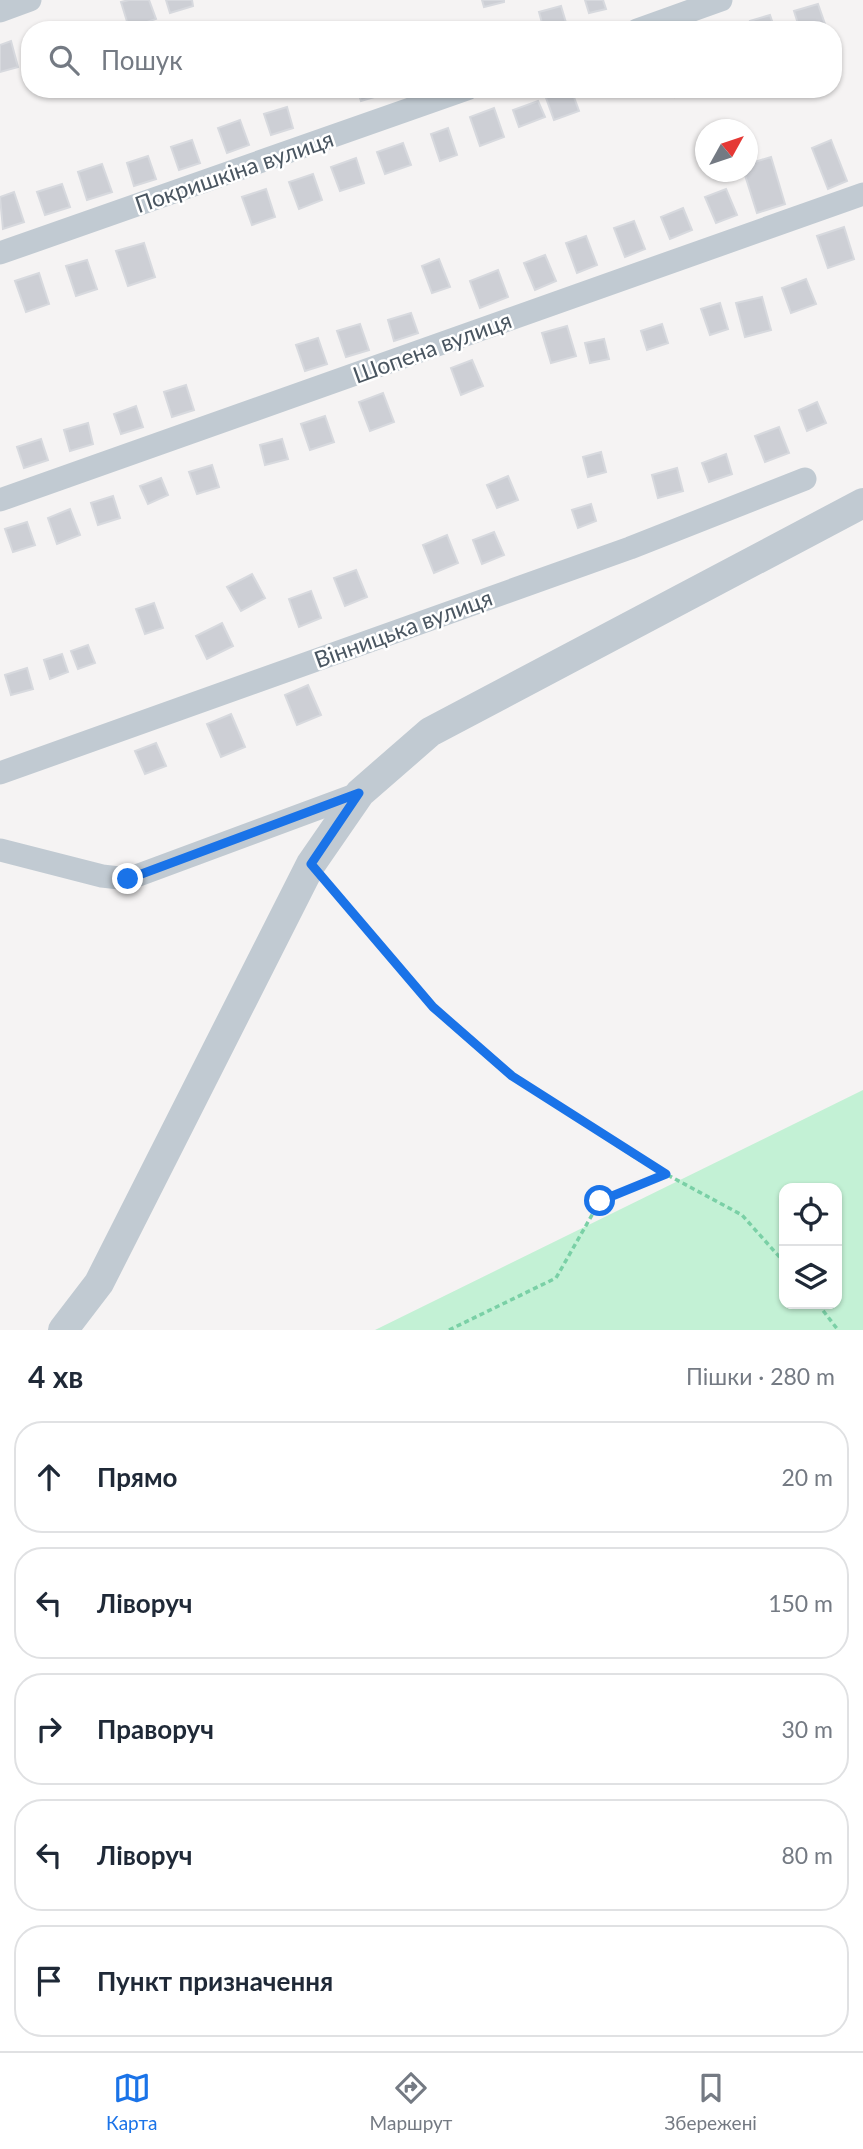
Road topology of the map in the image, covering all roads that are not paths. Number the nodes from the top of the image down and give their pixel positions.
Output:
1 (30, 0) edge
2 (721, 0) edge
3 (0, 10) edge
4 (662, 21) edge
5 (441, 98) edge
6 (863, 194) edge
7 (0, 253) edge
8 (804, 479) dead end
9 (0, 500) edge
10 (863, 503) edge
11 (0, 773) edge
12 (359, 793) junction
13 (0, 850) edge
14 (62, 1330) edge

1 - 3 street
2 - 4 street
5 - 7 street, Покришкіна вулиця
6 - 9 street, Шопена вулиця
8 - 11 street, Вінницька вулиця
10 - 12 street
12 - 13 street
12 - 14 street

